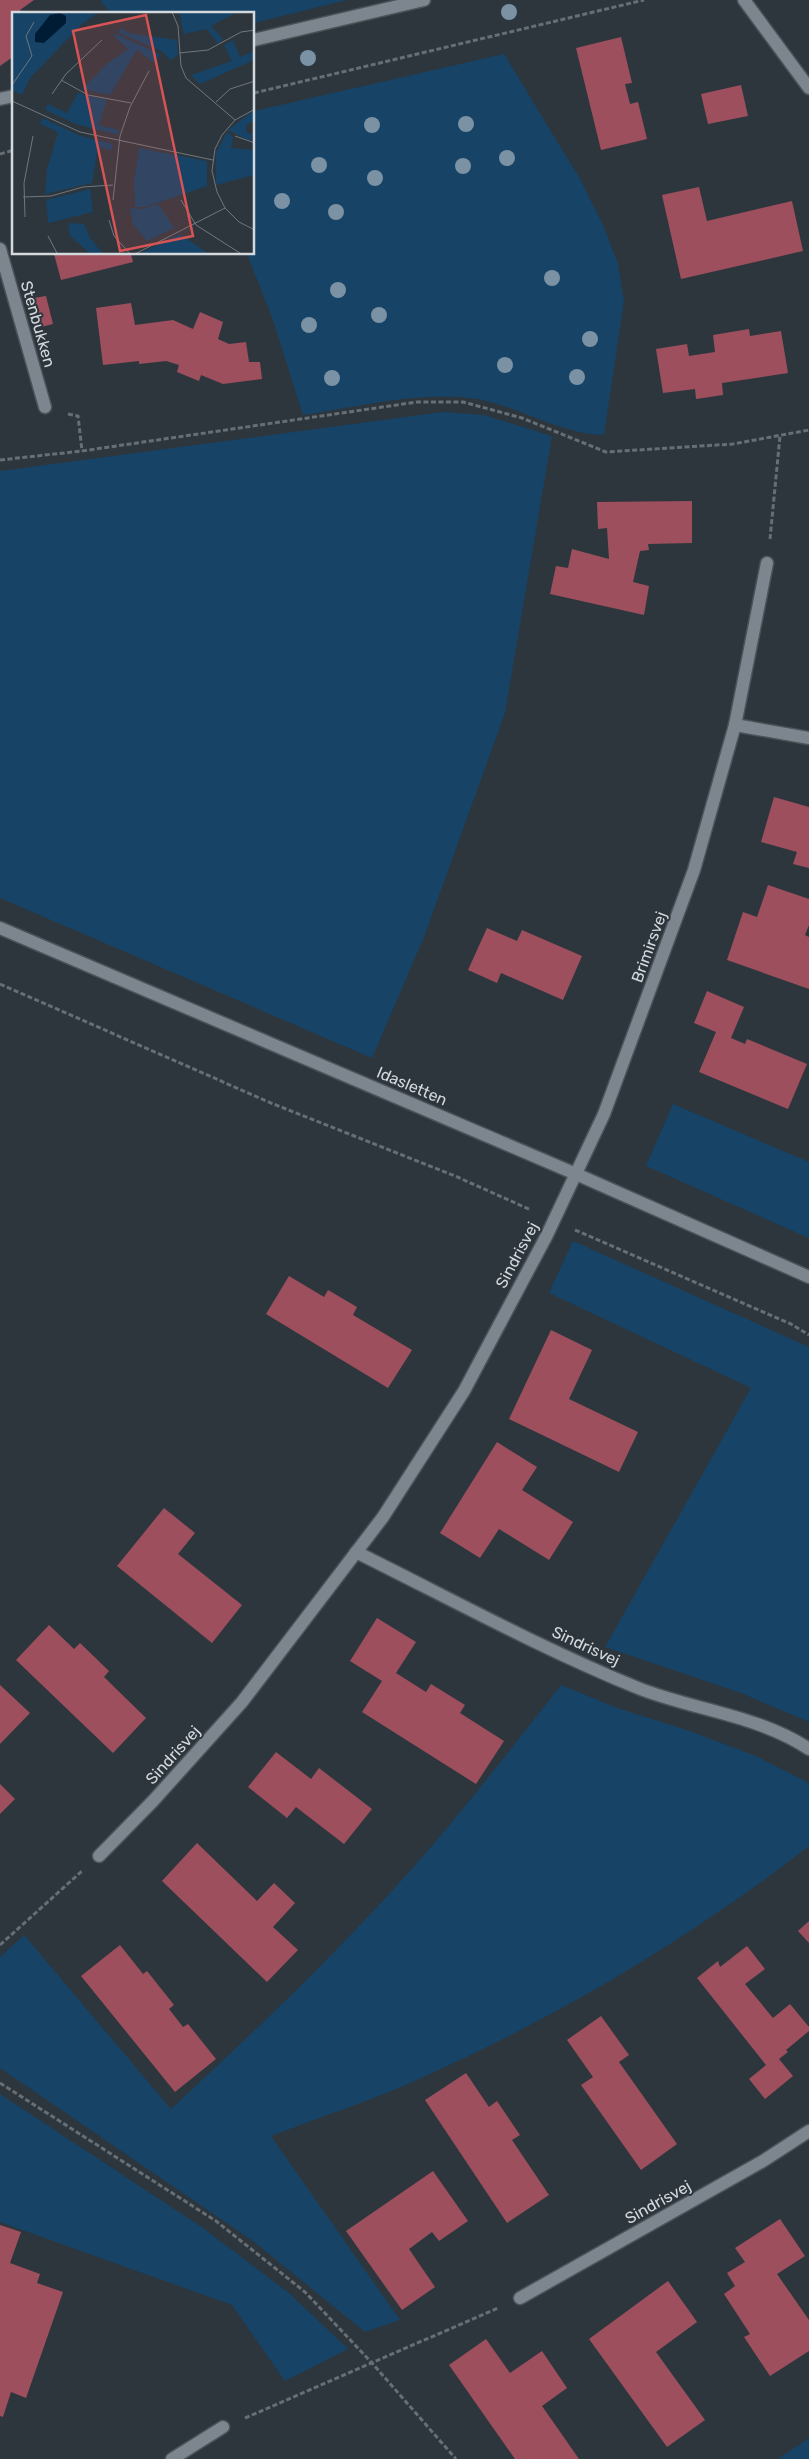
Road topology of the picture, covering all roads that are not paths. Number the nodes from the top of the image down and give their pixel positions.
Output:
1 (424, 0) edge
2 (744, 0) edge
3 (255, 40) edge
4 (809, 88) edge
5 (0, 249) edge
6 (45, 407) road end
7 (767, 563) road end
8 (735, 725) junction
9 (809, 738) edge
10 (0, 928) edge
11 (576, 1174) junction
12 (809, 1277) edge
13 (356, 1552) junction
14 (809, 1749) edge
15 (99, 1856) road end
16 (809, 2131) edge
17 (520, 2298) road end
18 (223, 2427) road end
19 (172, 2459) edge

1 - 3 street
2 - 4 street
5 - 6 street, Stenbukken
7 - 8 street, Brimirsvej
8 - 9 street
8 - 11 street, Brimirsvej
10 - 11 street, Idasletten
11 - 12 street, Idasletten
11 - 13 street, Sindrisvej
13 - 14 street, Sindrisvej
13 - 15 street, Sindrisvej
16 - 17 street, Sindrisvej
18 - 19 street

